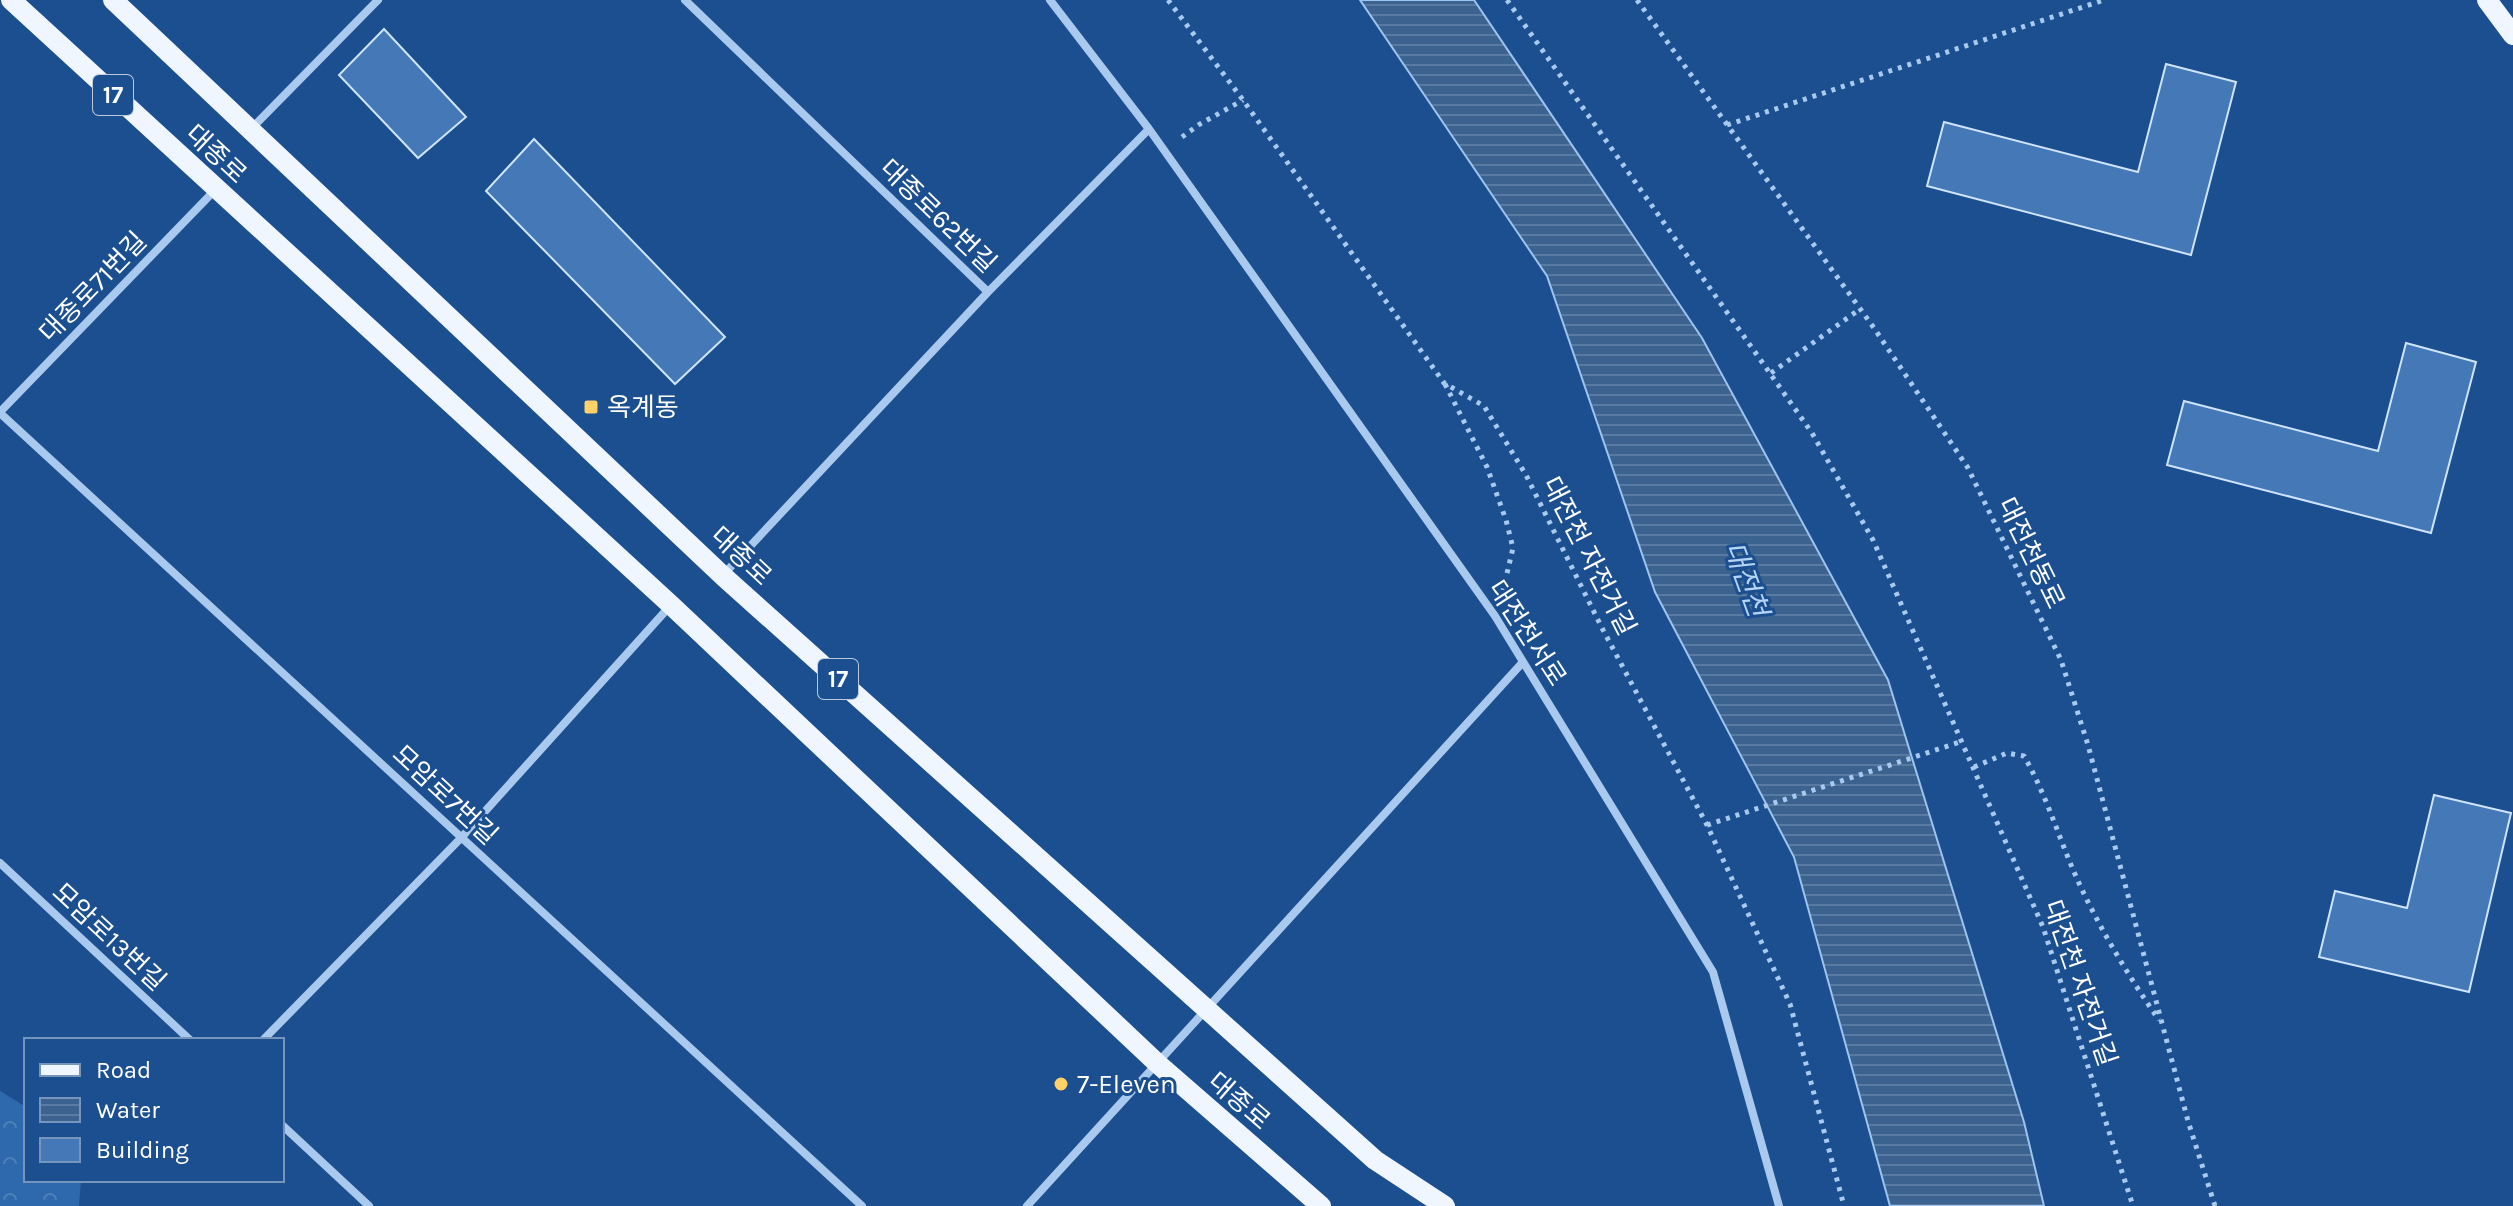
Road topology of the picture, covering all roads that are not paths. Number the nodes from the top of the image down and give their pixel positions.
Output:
1 (11, 0) edge
2 (113, 0) edge
3 (378, 0) edge
4 (685, 0) edge
5 (1050, 0) edge
6 (2487, 0) edge
7 (2513, 35) edge
8 (252, 129) junction
9 (1149, 129) junction
10 (216, 189) junction
11 (988, 292) junction
12 (0, 413) edge
13 (723, 576) junction
14 (671, 605) junction
15 (1523, 662) junction
16 (461, 838) junction
17 (0, 863) edge
18 (1205, 1009) junction
19 (188, 1038) edge
20 (265, 1038) edge
21 (1158, 1064) junction
22 (284, 1127) edge
23 (369, 1206) edge
24 (862, 1206) edge
25 (1027, 1206) edge
26 (1321, 1206) edge
27 (1445, 1206) edge
28 (1779, 1206) edge

1 - 10 main road, 대종로 / 17
2 - 8 main road, 대종로 / 17
3 - 8 street, 대종로
4 - 11 street, 대종로62번길
5 - 9 street, 대전천서로
6 - 7 main road
8 - 13 main road, 대종로 / 17
9 - 11 street
9 - 15 street, 대전천서로
10 - 12 street, 대종로71번길
10 - 14 main road, 대종로 / 17
11 - 13 street, 대종로62번길
12 - 16 street, 모암로7번길
13 - 18 main road, 대종로 / 17
14 - 16 street
14 - 21 main road, 대종로 / 17
15 - 18 street
15 - 28 street, 대전천서로
16 - 20 street
16 - 24 street, 모암로7번길
17 - 19 street, 모암로13번길
18 - 21 street
18 - 27 main road, 대종로 / 17
21 - 25 street
21 - 26 main road, 대종로 / 17
22 - 23 street

